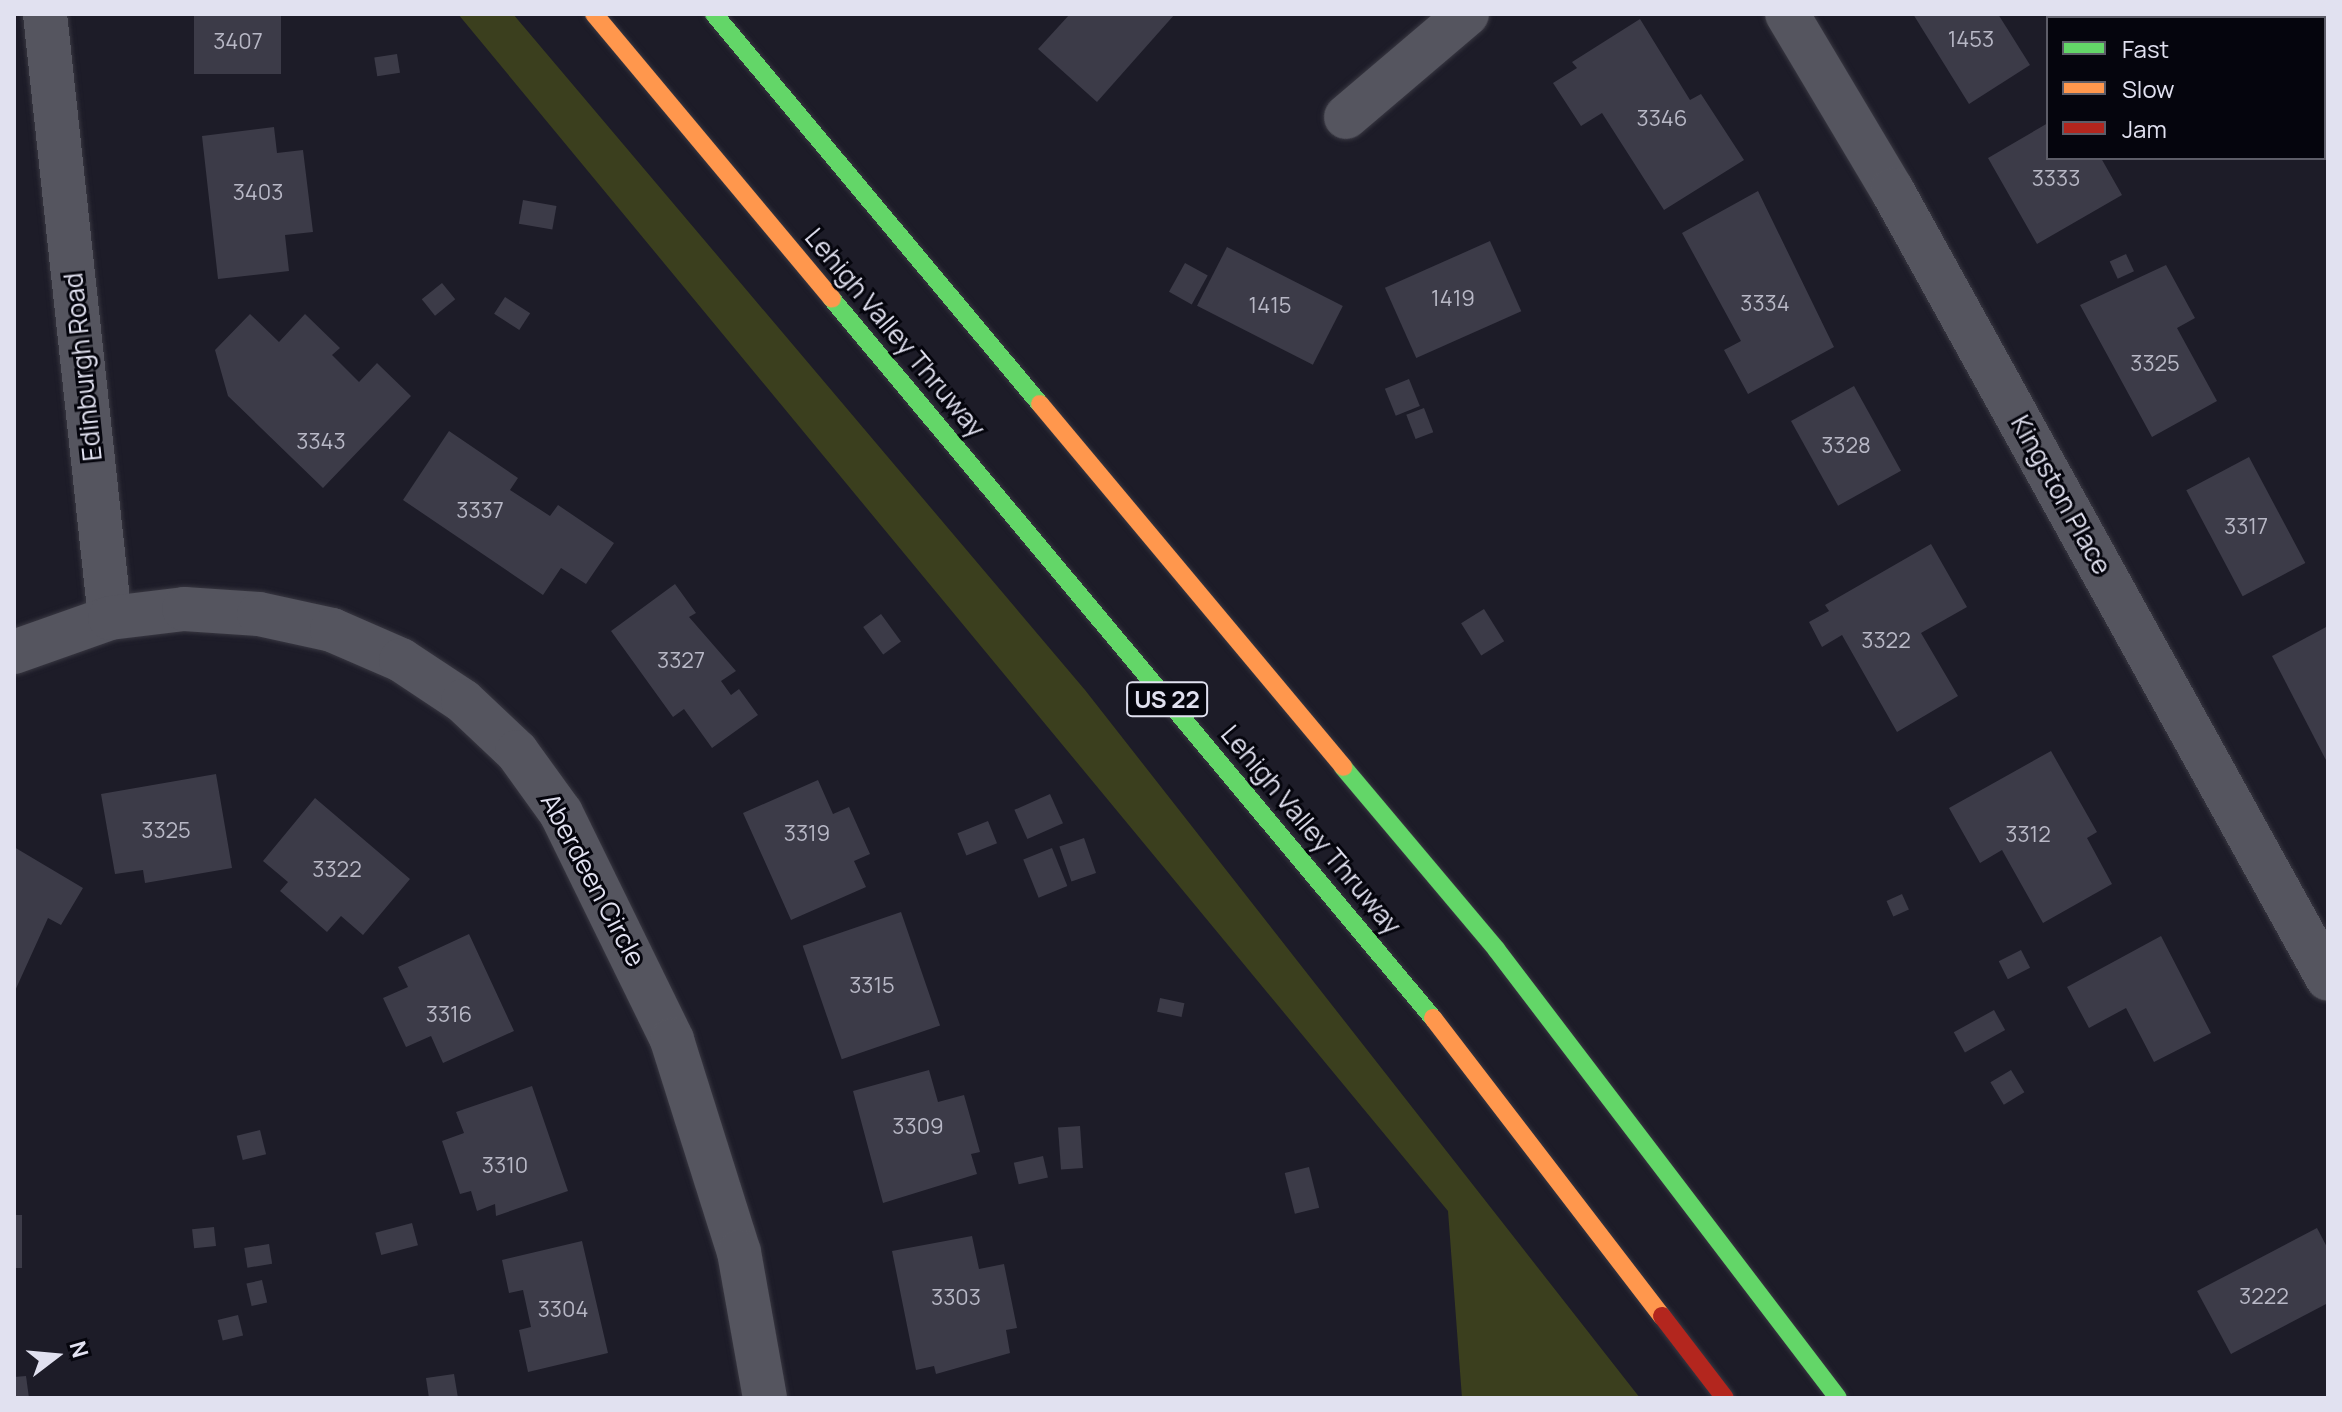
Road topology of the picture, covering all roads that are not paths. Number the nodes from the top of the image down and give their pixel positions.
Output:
1 (45, 14) edge
2 (594, 14) edge
3 (714, 14) edge
4 (1467, 14) edge
5 (1787, 14) edge
6 (1346, 117) dead end
7 (110, 618) junction
8 (14, 652) edge
9 (2328, 979) edge
10 (765, 1398) edge
11 (1725, 1398) edge
12 (1838, 1398) edge

1 - 7 street, Edinburgh Road
2 - 11 highway, Lehigh Valley Thruway / US 22
3 - 12 highway
4 - 6 street
5 - 9 street, Kingston Place
7 - 8 street
7 - 10 street, Aberdeen Circle

